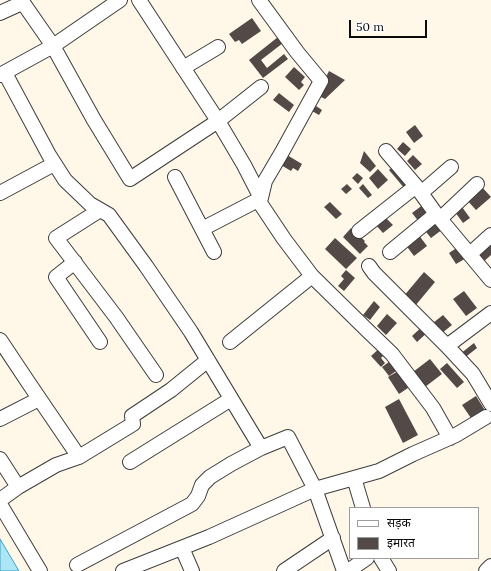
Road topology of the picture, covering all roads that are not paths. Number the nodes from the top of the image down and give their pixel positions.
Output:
1 (120, 0) edge
2 (139, 0) edge
3 (259, 0) edge
4 (21, 2) edge
5 (0, 14) edge
6 (53, 46) junction
7 (218, 46) dead end
8 (183, 68) junction
9 (2, 74) edge
10 (261, 88) dead end
11 (218, 121) junction
12 (386, 151) dead end
13 (54, 164) junction
14 (451, 167) dead end
15 (175, 177) dead end
16 (477, 184) dead end
17 (418, 190) junction
18 (0, 193) edge
19 (259, 199) junction
20 (100, 210) junction
21 (438, 216) junction
22 (202, 229) junction
23 (359, 231) dead end
24 (491, 235) edge
25 (214, 252) dead end
26 (390, 252) dead end
27 (470, 254) junction
28 (75, 262) junction
29 (370, 266) dead end
30 (312, 276) junction
31 (491, 280) edge
32 (489, 319) edge
33 (0, 340) edge
34 (100, 342) dead end
35 (230, 342) dead end
36 (447, 346) junction
37 (208, 360) junction
38 (156, 375) dead end
39 (39, 399) junction
40 (232, 399) junction
41 (490, 411) edge
42 (0, 420) edge
43 (450, 438) junction
44 (261, 448) junction
45 (79, 457) junction
46 (0, 459) edge
47 (130, 462) dead end
48 (354, 478) junction
49 (18, 487) junction
50 (315, 489) junction
51 (0, 500) edge
52 (0, 504) edge
53 (363, 507) edge
54 (333, 538) junction
55 (182, 548) junction
56 (366, 559) edge
57 (382, 559) edge
58 (75, 564) edge
59 (491, 566) edge
60 (40, 571) edge
61 (123, 571) edge
62 (192, 571) edge
63 (284, 571) edge
64 (344, 571) edge
65 (348, 571) edge
66 (389, 571) edge
67 (486, 571) edge

1 - 6 street
2 - 8 street
3 - 19 street
4 - 5 street
4 - 6 street
6 - 9 street
6 - 11 street
7 - 8 street
8 - 11 street
9 - 13 street
10 - 11 street
11 - 19 street
12 - 17 street
13 - 18 street
13 - 20 street
14 - 17 street
15 - 22 street
16 - 21 street
17 - 21 street
17 - 23 street
19 - 22 street
19 - 30 street
20 - 28 street
20 - 37 street
21 - 26 street
21 - 27 street
22 - 25 street
24 - 27 street
27 - 31 street
28 - 34 street
28 - 38 street
29 - 36 street
30 - 35 street
30 - 43 street
32 - 36 street
33 - 39 street
36 - 41 street
37 - 40 street
37 - 45 street
39 - 42 street
39 - 45 street
40 - 44 street
40 - 47 street
41 - 43 street
43 - 48 street
44 - 50 street
44 - 58 street
45 - 49 street
46 - 49 street
48 - 50 street
48 - 53 street
49 - 51 street
50 - 54 street
50 - 55 street
52 - 60 street
54 - 63 street
54 - 64 street
55 - 61 street
55 - 62 street
56 - 65 street
57 - 66 street
59 - 67 street

